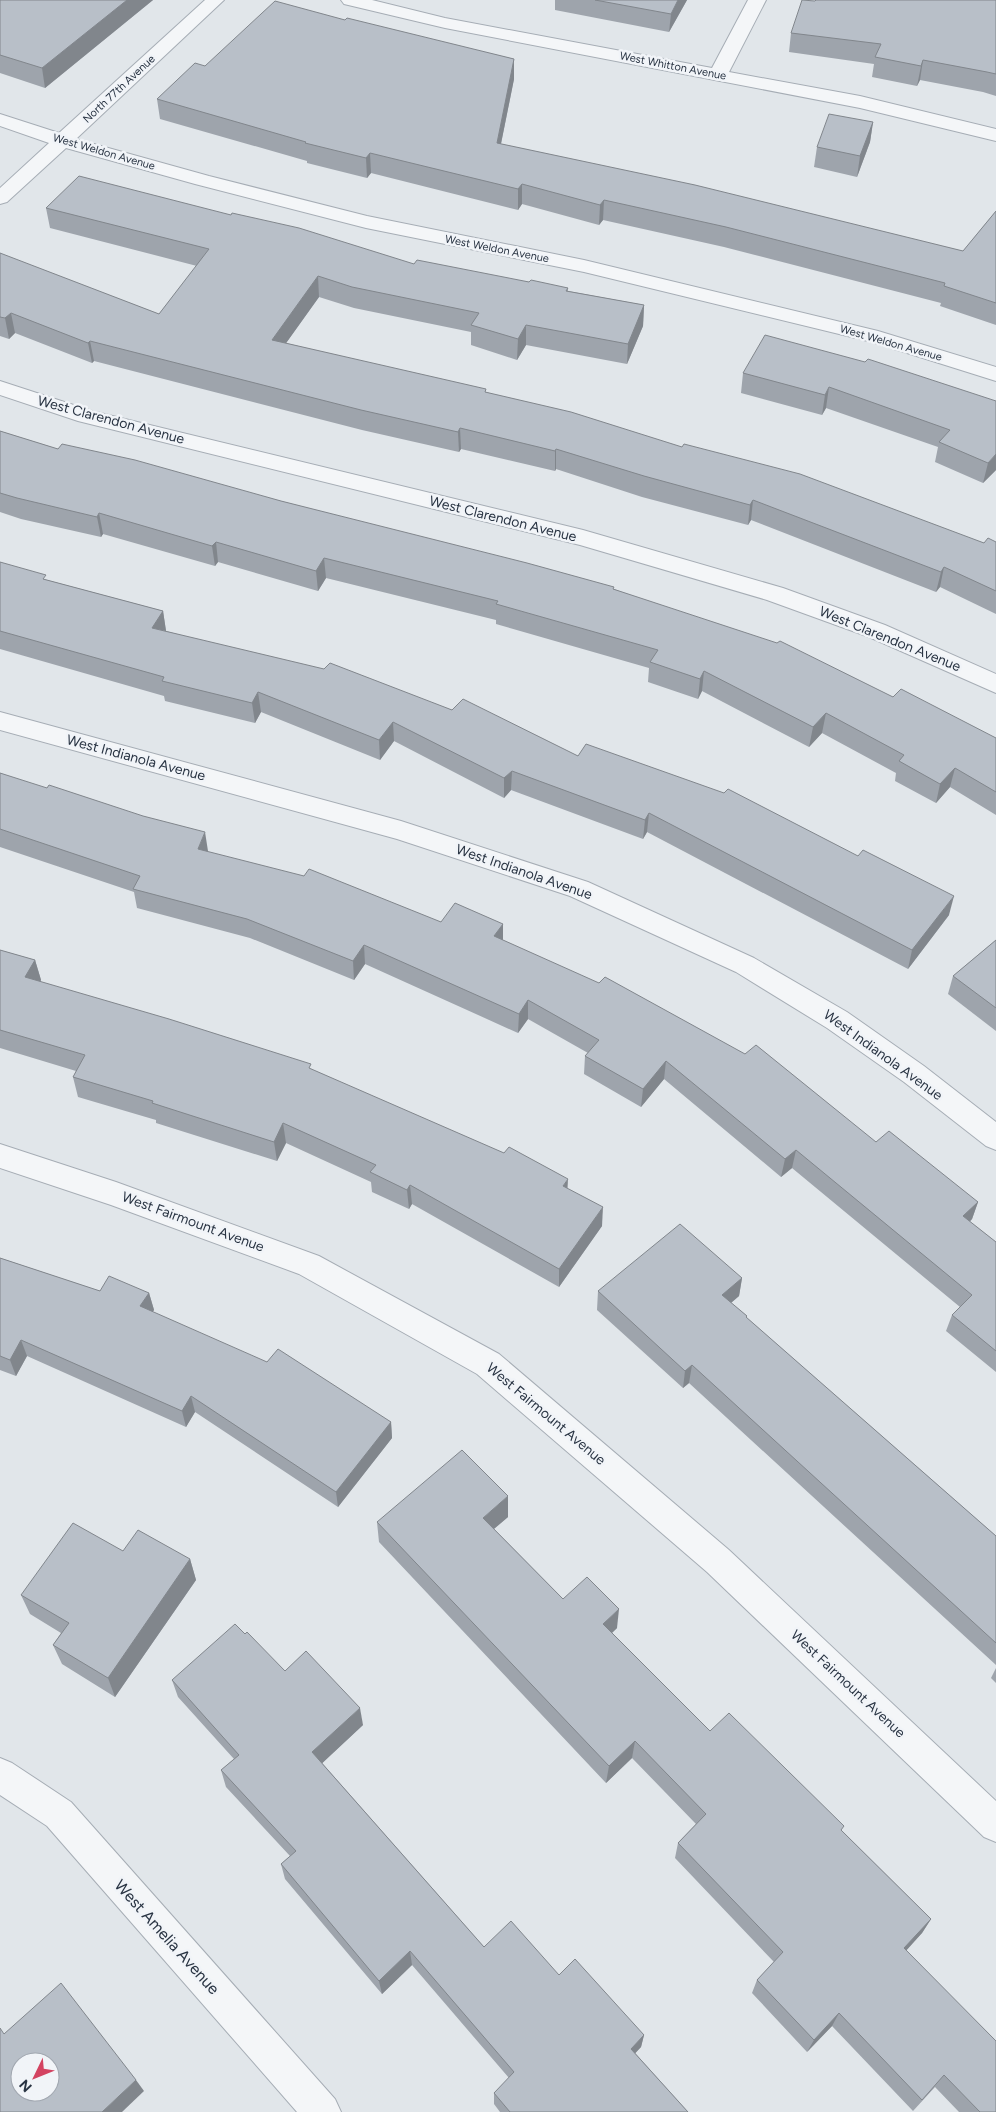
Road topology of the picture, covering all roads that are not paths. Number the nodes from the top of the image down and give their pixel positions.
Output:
1 (215, 0) edge
2 (350, 0) edge
3 (756, 0) edge
4 (718, 75) junction
5 (0, 120) edge
6 (996, 135) edge
7 (63, 141) junction
8 (0, 198) edge
9 (996, 374) edge
10 (0, 388) edge
11 (996, 684) edge
12 (0, 721) edge
13 (996, 1138) edge
14 (0, 1156) edge
15 (0, 1775) edge
16 (996, 1825) edge
17 (319, 2111) edge

1 - 7 street, North 77th Avenue
2 - 4 street, West Whitton Avenue
3 - 4 street
4 - 6 street, West Whitton Avenue
5 - 7 street, West Weldon Avenue
7 - 8 street, North 77th Avenue
7 - 9 street, West Weldon Avenue
10 - 11 street, West Clarendon Avenue
12 - 13 street, West Indianola Avenue
14 - 16 street, West Fairmount Avenue
15 - 17 street, West Amelia Avenue

